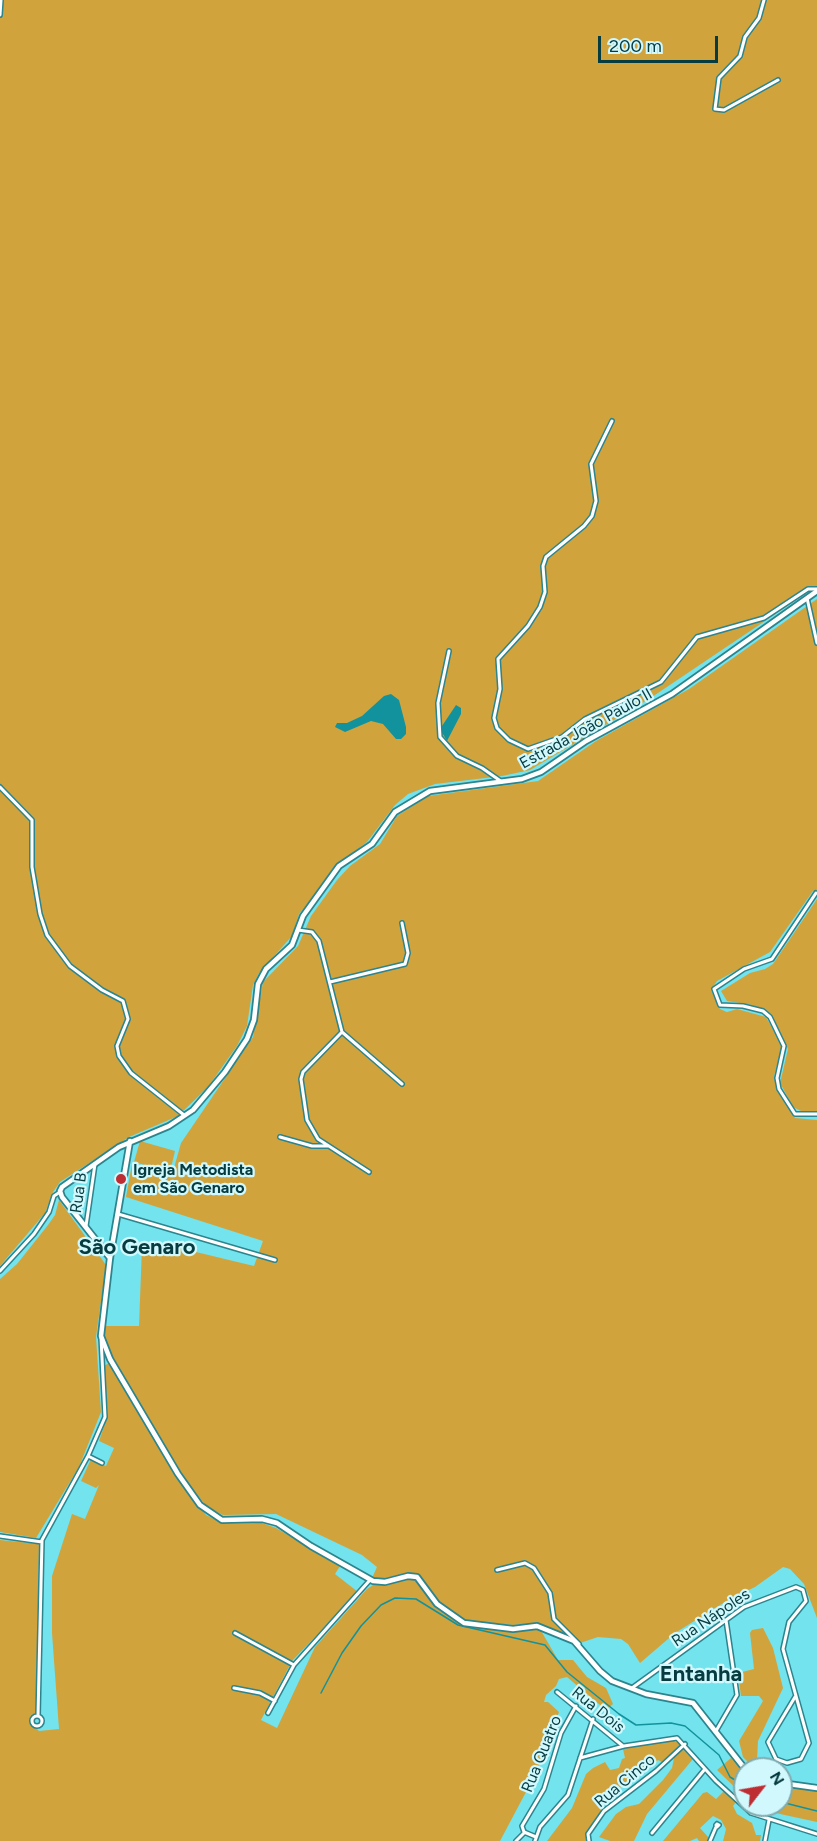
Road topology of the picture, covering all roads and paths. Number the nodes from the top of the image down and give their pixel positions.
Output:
1 (1, 0) edge
2 (764, 0) edge
3 (0, 15) edge
4 (778, 80) dead end
5 (612, 421) dead end
6 (817, 590) edge
7 (807, 598) junction
8 (817, 643) edge
9 (449, 651) dead end
10 (502, 782) junction
11 (0, 787) edge
12 (816, 893) edge
13 (402, 923) dead end
14 (298, 930) junction
15 (330, 982) junction
16 (342, 1032) junction
17 (402, 1084) dead end
18 (817, 1114) edge
19 (185, 1116) junction
20 (280, 1137) dead end
21 (130, 1141) junction
22 (328, 1146) junction
23 (96, 1161) junction
24 (369, 1172) dead end
25 (60, 1192) junction
26 (118, 1214) junction
27 (86, 1228) junction
28 (110, 1258) junction
29 (275, 1260) dead end
30 (0, 1271) edge
31 (101, 1336) junction
32 (88, 1456) junction
33 (102, 1463) dead end
34 (0, 1536) edge
35 (42, 1542) junction
36 (497, 1570) dead end
37 (370, 1580) junction
38 (726, 1620) junction
39 (235, 1633) dead end
40 (580, 1645) junction
41 (294, 1665) junction
42 (234, 1688) dead end
43 (631, 1689) junction
44 (557, 1692) dead end
45 (795, 1697) junction
46 (274, 1701) junction
47 (576, 1706) junction
48 (268, 1713) dead end
49 (39, 1716) dead end
50 (593, 1719) junction
51 (716, 1731) junction
52 (685, 1744) junction
53 (624, 1746) junction
54 (736, 1757) edge
55 (580, 1758) junction
56 (705, 1769) junction
57 (793, 1785) edge
58 (817, 1788) edge
59 (769, 1820) junction
60 (717, 1827) dead end
61 (525, 1832) junction
62 (652, 1833) dead end
63 (817, 1834) edge
64 (535, 1839) edge
65 (516, 1841) edge
66 (589, 1841) edge
67 (710, 1841) edge
68 (765, 1841) edge

1 - 3 street
2 - 4 street
5 - 6 street
6 - 7 street, Estrada João Paulo II
7 - 8 street
7 - 10 street, Estrada João Paulo II
9 - 10 street
10 - 14 street, Estrada João Paulo II
11 - 19 street
12 - 18 street
13 - 15 street
14 - 15 street
14 - 19 street, Estrada João Paulo II
15 - 16 street
16 - 17 street
16 - 22 street
19 - 21 street, Estrada João Paulo II
20 - 22 street
21 - 23 street, Estrada João Paulo II
21 - 26 street
22 - 24 street
23 - 25 street, Estrada João Paulo II
23 - 27 street, Rua B
25 - 27 street
25 - 30 street, Estrada João Paulo II
26 - 28 street
26 - 29 street
27 - 28 street
28 - 31 street
31 - 32 street
31 - 37 street
32 - 33 street
32 - 35 street
34 - 35 street
35 - 49 street
36 - 40 street
37 - 40 street
37 - 41 street
38 - 43 street, Rua Nápoles
38 - 45 street, Rua Nápoles
38 - 51 street
39 - 41 street
40 - 43 street
41 - 46 street
42 - 46 street
43 - 51 street
44 - 47 street, Rua Dois
45 - 45 street
46 - 48 street
47 - 50 street, Rua Dois
47 - 61 street, Rua Quatro
50 - 53 street, Rua Dois
50 - 55 street
51 - 54 street
52 - 53 street
52 - 56 street
52 - 66 street, Rua Cinco
53 - 55 street
55 - 64 street
56 - 59 street
56 - 62 street
57 - 58 street
59 - 63 street
59 - 68 street
60 - 67 street
61 - 64 street
61 - 65 street

